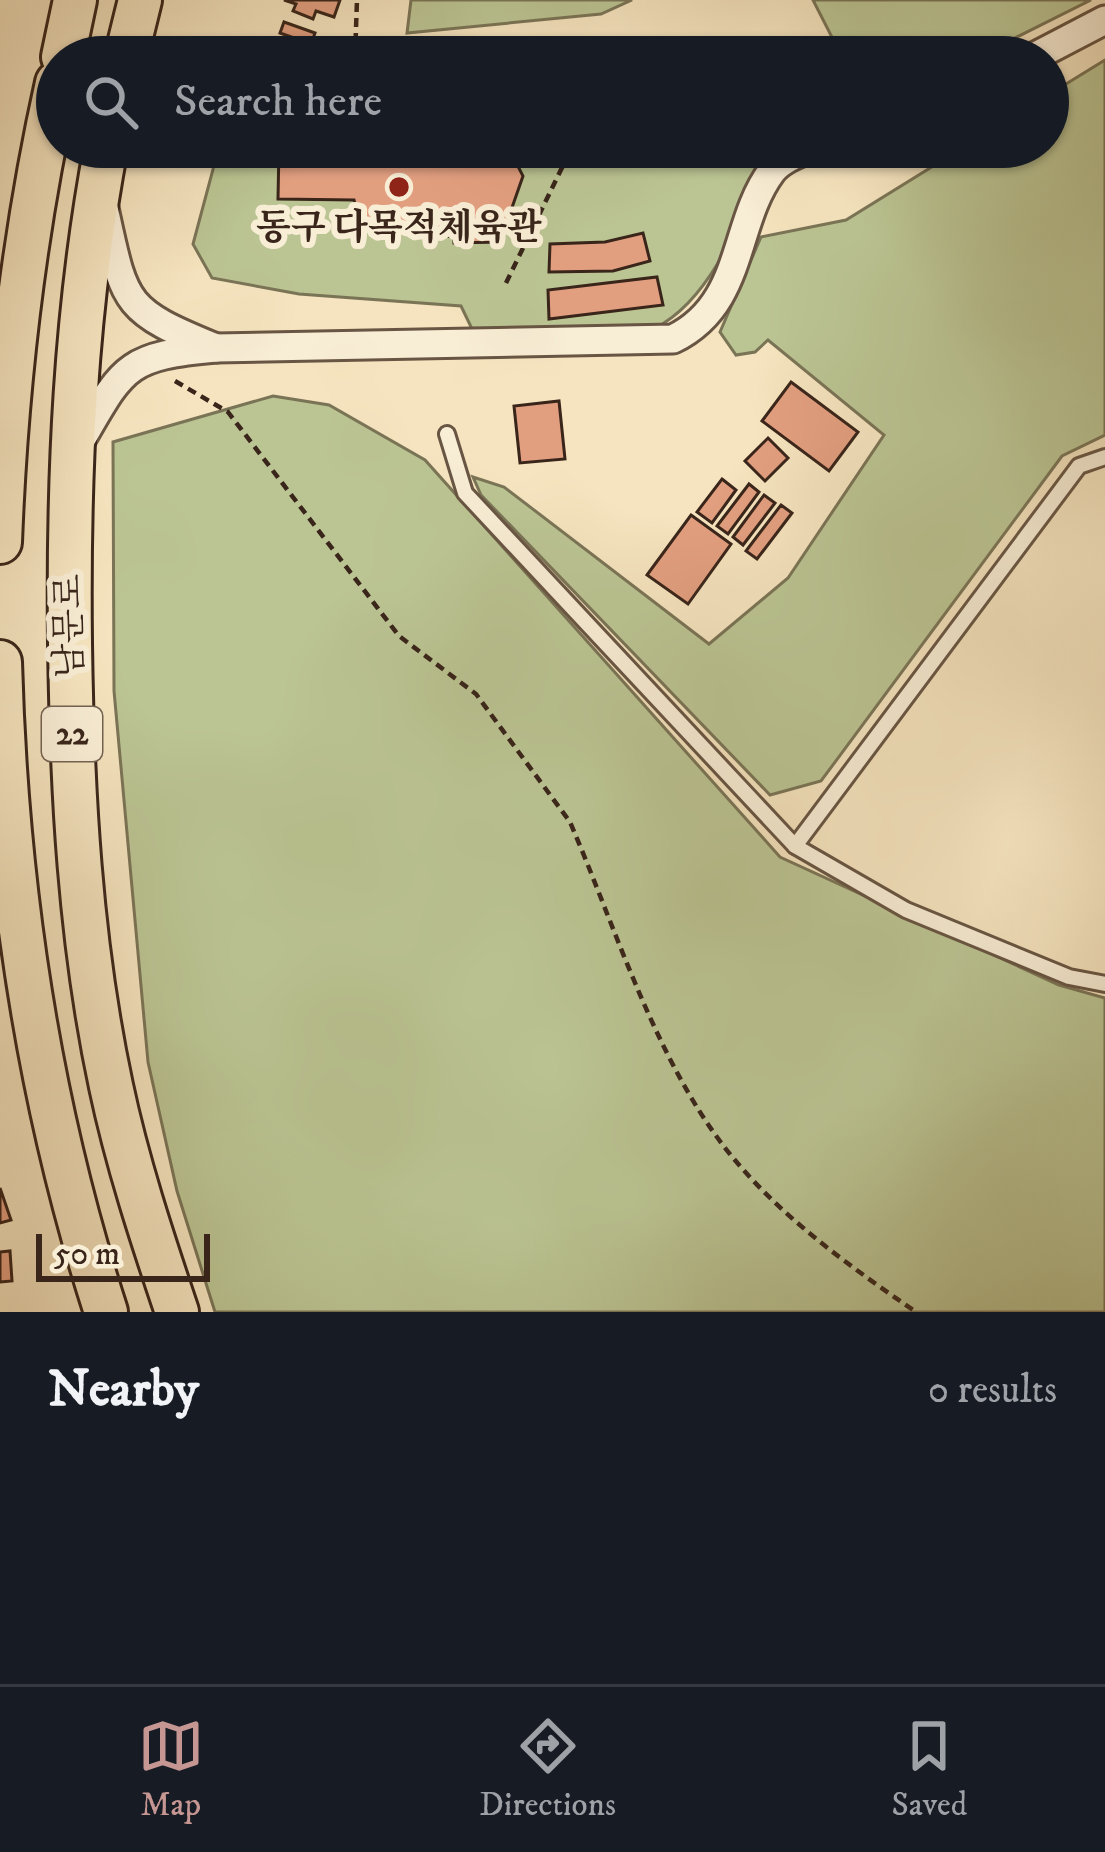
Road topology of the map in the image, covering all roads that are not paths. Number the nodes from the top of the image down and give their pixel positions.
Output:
1 (75, 0) edge
2 (140, 0) edge
3 (1105, 20) edge
4 (67, 36) edge
5 (132, 36) edge
6 (1069, 39) edge
7 (38, 168) edge
8 (103, 168) edge
9 (103, 168) edge
10 (779, 168) edge
11 (216, 348) junction
12 (447, 434) dead end
13 (1105, 457) edge
14 (69, 459) junction
15 (0, 542) edge
16 (0, 662) edge
17 (795, 846) junction
18 (1105, 984) edge
19 (106, 1312) edge
20 (177, 1312) edge

1 - 4 main road
2 - 5 main road
3 - 6 street
7 - 15 main road
8 - 11 street
9 - 14 main road, 남문로 / 22
10 - 11 street
11 - 14 street
12 - 17 lane
13 - 17 lane
14 - 20 main road, 남문로 / 22
16 - 19 main road, 남문로 / 22
17 - 18 lane

